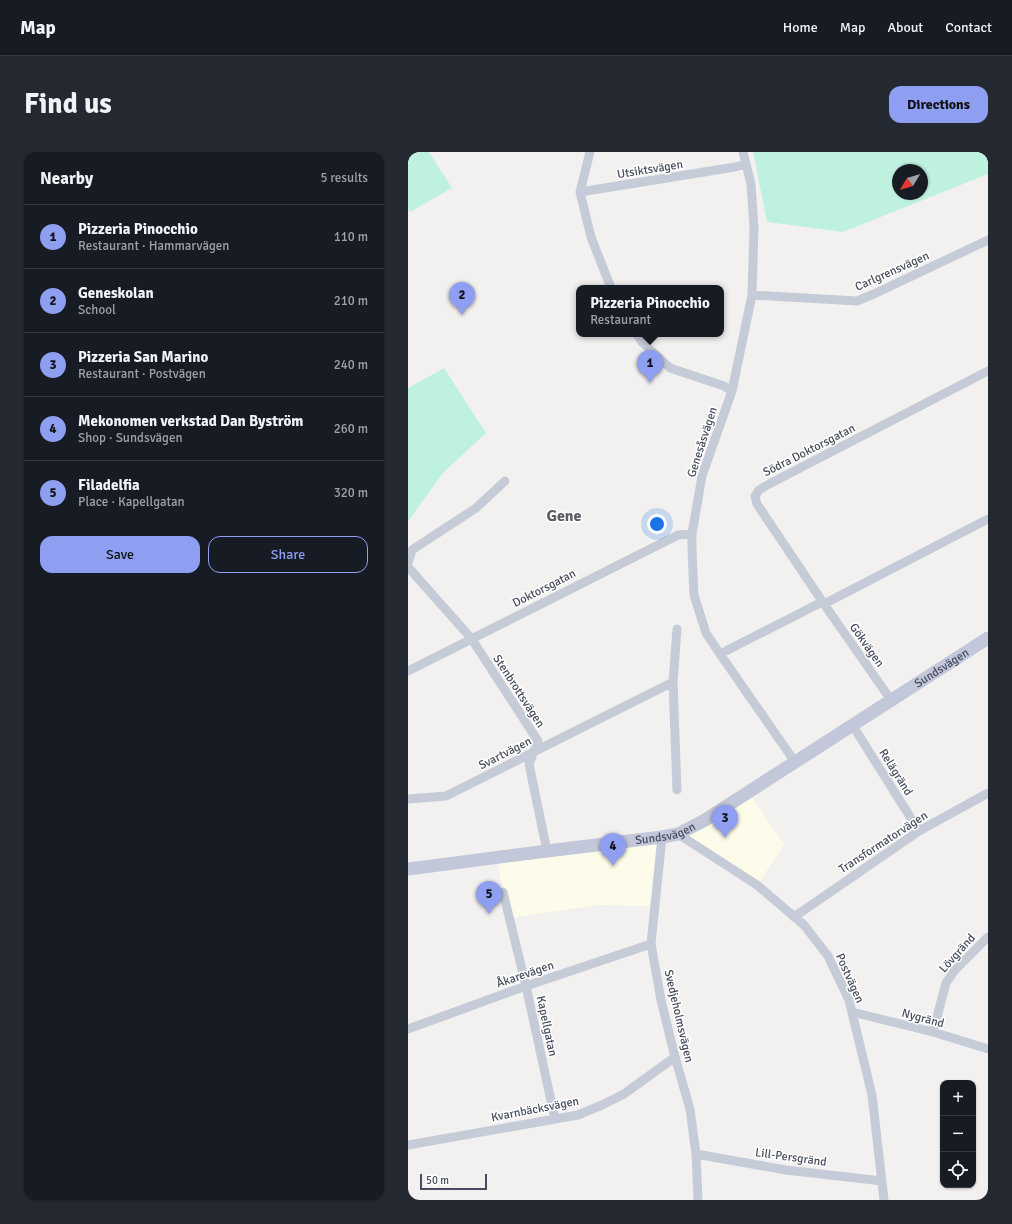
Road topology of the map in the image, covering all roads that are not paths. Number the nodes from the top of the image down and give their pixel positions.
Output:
1 (590, 152) edge
2 (743, 152) edge
3 (746, 164) junction
4 (580, 192) junction
5 (988, 240) edge
6 (610, 285) edge
7 (752, 295) junction
8 (639, 337) edge
9 (988, 371) edge
10 (732, 391) junction
11 (505, 481) dead end
12 (988, 519) edge
13 (692, 534) junction
14 (408, 563) edge
15 (408, 567) edge
16 (823, 603) junction
17 (677, 629) dead end
18 (471, 638) junction
19 (988, 638) edge
20 (720, 654) junction
21 (408, 671) edge
22 (673, 682) junction
23 (891, 700) junction
24 (853, 726) junction
25 (534, 752) junction
26 (795, 762) junction
27 (677, 790) dead end
28 (988, 793) edge
29 (408, 799) edge
30 (919, 830) junction
31 (678, 834) junction
32 (662, 837) junction
33 (547, 851) junction
34 (408, 869) edge
35 (503, 892) dead end
36 (794, 916) junction
37 (988, 937) edge
38 (651, 944) junction
39 (526, 986) junction
40 (852, 1012) junction
41 (408, 1029) edge
42 (933, 1032) junction
43 (988, 1049) edge
44 (675, 1057) junction
45 (555, 1119) junction
46 (408, 1145) edge
47 (696, 1154) junction
48 (882, 1181) junction
49 (698, 1200) edge
50 (884, 1200) edge

1 - 4 street
2 - 3 street, Genesåsvägen
3 - 4 street, Utsiktsvägen
3 - 7 street, Genesåsvägen
4 - 6 street
5 - 7 street, Carlgrensvägen
7 - 10 street, Genesåsvägen
8 - 10 street
9 - 16 street, Södra Doktorsgatan
10 - 13 street, Genesåsvägen
11 - 14 street
12 - 16 street
13 - 18 street, Doktorsgatan
13 - 20 street, Genesåsvägen
15 - 18 street, Stenbrottsvägen
16 - 20 street
16 - 23 street, Gökvägen
17 - 22 street
18 - 21 street, Doktorsgatan
18 - 25 street, Stenbrottsvägen
19 - 23 street, Sundsvägen
20 - 26 street, Genesåsvägen
22 - 25 street, Svartvägen
22 - 27 street
23 - 24 street, Sundsvägen
24 - 26 street, Sundsvägen
24 - 30 street, Relägränd
25 - 29 street, Svartvägen
25 - 33 street, Stenbrottsvägen
26 - 31 street, Sundsvägen
28 - 30 street, Transformatorvägen
30 - 36 street, Transformatorvägen
31 - 32 street, Sundsvägen
31 - 36 street, Postvägen
32 - 33 street, Sundsvägen
32 - 38 street, Svedjeholmsvägen
33 - 34 street, Sundsvägen
35 - 39 street, Kapellgatan
36 - 40 street, Postvägen
37 - 42 street, Lövgränd
38 - 39 street, Åkarevägen
38 - 44 street, Svedjeholmsvägen
39 - 41 street, Åkarevägen
39 - 45 street, Kapellgatan
40 - 42 street, Nygränd
40 - 48 street, Postvägen
42 - 43 street, Nygränd
44 - 45 street, Kvarnbäcksvägen
44 - 47 street, Svedjeholmsvägen
45 - 46 street, Kvarnbäcksvägen
47 - 48 street, Lill-Persgränd
47 - 49 street, Svedjeholmsvägen
48 - 50 street, Postvägen

